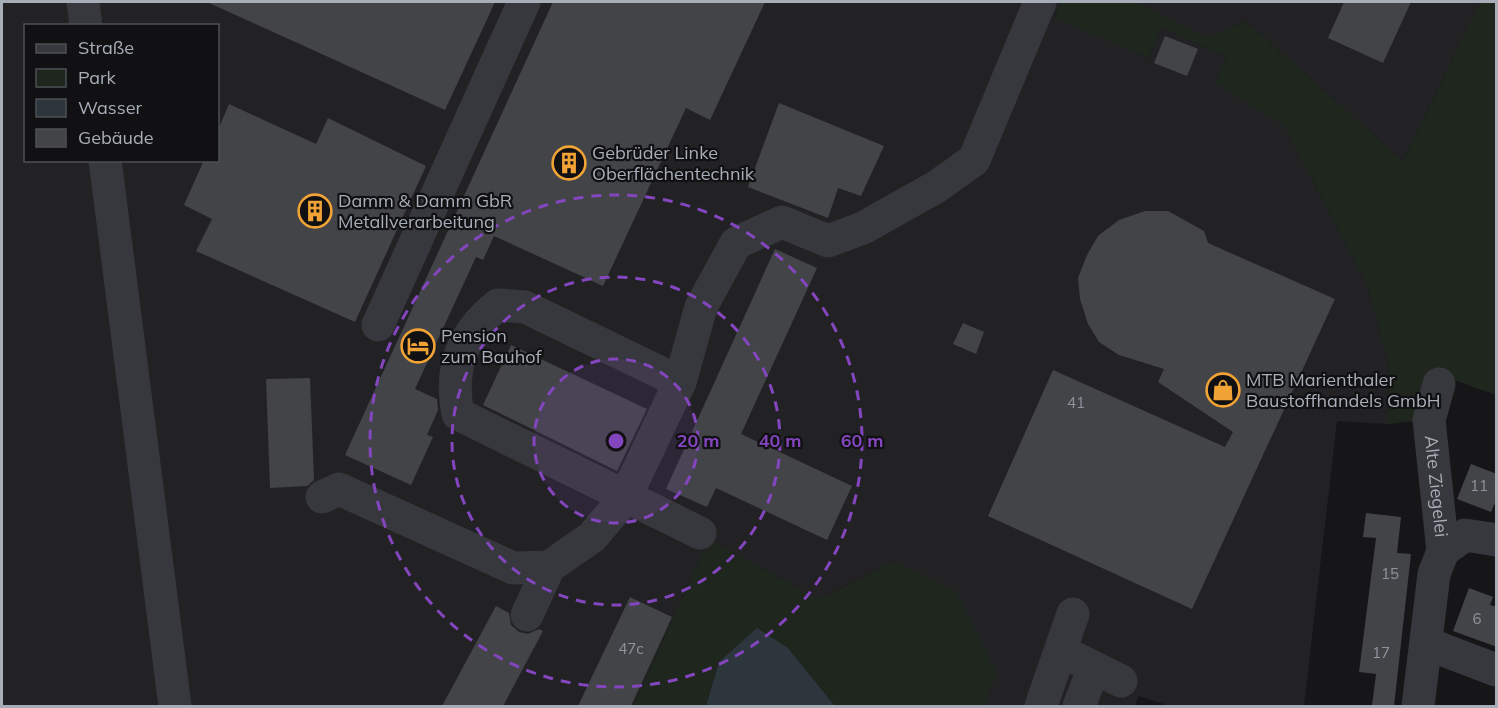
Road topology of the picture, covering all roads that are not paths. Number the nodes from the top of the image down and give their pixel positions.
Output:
1 (83, 2) edge
2 (524, 2) edge
3 (1040, 2) edge
4 (86, 24) edge
5 (105, 162) edge
6 (378, 325) dead end
7 (680, 382) junction
8 (1439, 384) dead end
9 (322, 497) dead end
10 (625, 498) junction
11 (700, 533) dead end
12 (1497, 540) edge
13 (1443, 551) junction
14 (549, 567) junction
15 (1073, 614) dead end
16 (527, 615) dead end
17 (1428, 644) junction
18 (1060, 651) junction
19 (1497, 670) edge
20 (175, 706) edge
21 (1041, 706) edge
22 (1079, 706) edge
23 (1418, 706) edge

1 - 4 street
2 - 6 street
3 - 7 street
5 - 20 street
7 - 10 street
7 - 10 street
8 - 13 street, Alte Ziegelei
9 - 14 street
10 - 11 street
10 - 14 street
12 - 13 street, Alte Ziegelei
13 - 17 street, Alte Ziegelei
14 - 16 street
15 - 18 street
17 - 19 street
17 - 23 street, Alte Ziegelei
18 - 21 street
18 - 22 street

